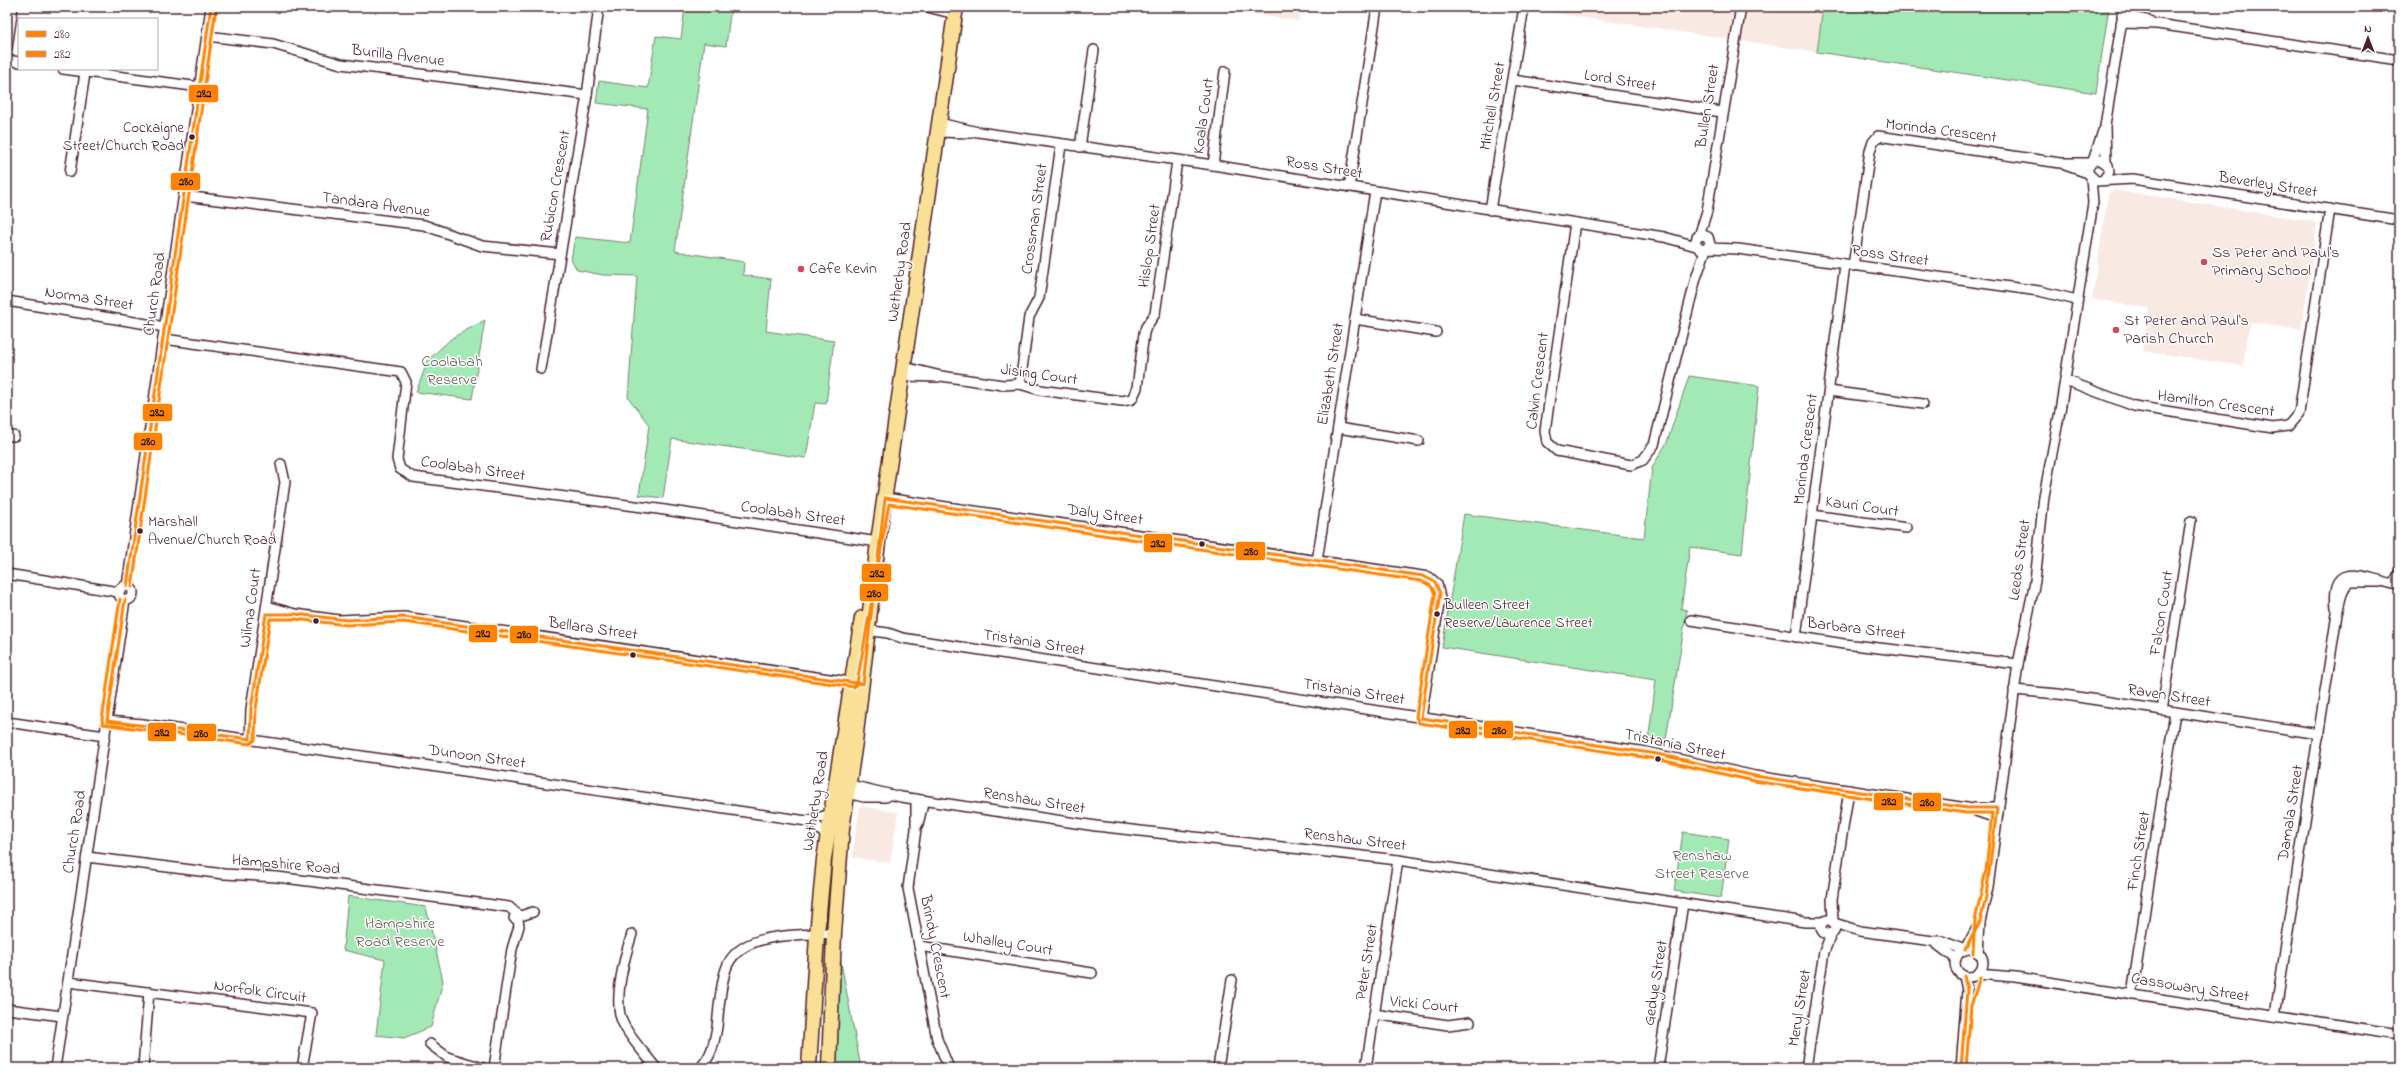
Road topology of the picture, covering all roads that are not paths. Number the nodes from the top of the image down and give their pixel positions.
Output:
1 (13, 7) edge
2 (211, 7) edge
3 (599, 7) edge
4 (927, 7) edge
5 (1377, 7) edge
6 (1524, 7) edge
7 (1741, 7) edge
8 (955, 10) edge
9 (2122, 15) edge
10 (207, 36) junction
11 (7, 48) edge
12 (1094, 50) dead end
13 (7, 60) edge
14 (2399, 60) edge
15 (18, 62) edge
16 (68, 70) edge
17 (1225, 72) dead end
18 (85, 73) junction
19 (1513, 80) junction
20 (200, 87) junction
21 (587, 96) junction
22 (1722, 112) junction
23 (2105, 126) junction
24 (938, 127) junction
25 (1061, 145) junction
26 (1080, 147) junction
27 (1177, 161) junction
28 (2092, 162) junction
29 (2060, 163) junction
30 (1212, 165) junction
31 (2107, 166) junction
32 (70, 172) dead end
33 (2090, 176) junction
34 (2133, 179) junction
35 (2103, 180) junction
36 (1348, 186) junction
37 (1375, 191) junction
38 (184, 196) junction
39 (2093, 203) junction
40 (2330, 209) junction
41 (1490, 210) junction
42 (2399, 220) edge
43 (1575, 223) junction
44 (1702, 242) junction
45 (560, 254) junction
46 (1849, 266) junction
47 (2078, 297) junction
48 (7, 301) edge
49 (1355, 319) junction
50 (165, 327) junction
51 (1436, 332) dead end
52 (164, 339) junction
53 (541, 369) dead end
54 (903, 371) junction
55 (2065, 380) junction
56 (1020, 384) junction
57 (1829, 391) junction
58 (1132, 399) joint
59 (1923, 404) dead end
60 (1338, 428) junction
61 (1419, 441) dead end
62 (1643, 460) joint
63 (281, 464) dead end
64 (885, 498) junction
65 (1812, 515) junction
66 (2191, 521) dead end
67 (1907, 528) dead end
68 (878, 542) junction
69 (1317, 561) junction
70 (2399, 573) edge
71 (7, 574) edge
72 (2396, 585) edge
73 (127, 586) junction
74 (119, 592) junction
75 (125, 600) junction
76 (266, 610) junction
77 (1691, 620) dead end
78 (866, 632) junction
79 (1796, 637) junction
80 (2018, 664) junction
81 (857, 683) junction
82 (2014, 690) junction
83 (2162, 710) junction
84 (2176, 712) junction
85 (107, 718) junction
86 (1421, 718) junction
87 (7, 722) edge
88 (2318, 734) junction
89 (104, 736) junction
90 (247, 739) junction
91 (835, 787) junction
92 (849, 790) junction
93 (1849, 790) junction
94 (920, 799) junction
95 (1967, 808) junction
96 (1997, 808) junction
97 (831, 814) junction
98 (1996, 818) junction
99 (807, 821) junction
100 (827, 837) junction
101 (87, 857) junction
102 (1398, 860) junction
103 (1683, 903) junction
104 (533, 912) dead end
105 (515, 918) junction
106 (1980, 922) junction
107 (1828, 926) junction
108 (834, 933) junction
109 (632, 934) dead end
110 (817, 934) junction
111 (1933, 941) junction
112 (919, 946) junction
113 (1965, 950) junction
114 (1978, 953) junction
115 (1956, 959) junction
116 (1983, 963) junction
117 (1092, 973) dead end
118 (1976, 975) junction
119 (1964, 976) junction
120 (2015, 977) junction
121 (1232, 980) dead end
122 (68, 982) junction
123 (149, 992) junction
124 (2132, 995) junction
125 (1966, 1005) junction
126 (7, 1009) edge
127 (1374, 1014) junction
128 (62, 1016) junction
129 (2275, 1016) junction
130 (1470, 1022) dead end
131 (2399, 1035) edge
132 (430, 1044) dead end
133 (54, 1068) edge
134 (143, 1068) edge
135 (302, 1068) edge
136 (483, 1068) edge
137 (494, 1068) edge
138 (656, 1068) edge
139 (700, 1068) edge
140 (809, 1068) edge
141 (829, 1068) edge
142 (949, 1068) edge
143 (1218, 1068) edge
144 (1366, 1068) edge
145 (1658, 1068) edge
146 (1806, 1068) edge
147 (1961, 1068) edge

1 - 11 street
2 - 10 street, Church Road
3 - 21 street, Rubicon Crescent
4 - 8 street
5 - 36 street
6 - 19 street, Mitchell Street
7 - 22 street, Bullen Street
8 - 24 main road, Wetherby Road
9 - 14 street
9 - 23 street
10 - 20 street, Church Road
10 - 21 street, Burilla Avenue
12 - 26 street
13 - 15 street
16 - 18 street
17 - 30 street, Koala Court
18 - 20 street
18 - 32 street
19 - 22 street, Lord Street
19 - 41 street, Mitchell Street
20 - 38 street, Church Road
21 - 45 street, Rubicon Crescent
22 - 44 street, Bullen Street
23 - 28 street
23 - 31 street
24 - 25 street, Ross Street
24 - 54 main road, Wetherby Road
25 - 26 street, Ross Street
25 - 56 street, Crossman Street
26 - 27 street, Ross Street
27 - 30 street, Ross Street
27 - 58 street, Hislop Street
28 - 29 street, Morinda Crescent
28 - 31 street, Morinda Crescent
28 - 33 street
29 - 33 street, Morinda Crescent
29 - 46 street, Morinda Crescent
30 - 36 street, Ross Street
31 - 34 street, Beverley Street
31 - 35 street, Leeds Street
33 - 35 street, Morinda Crescent
33 - 39 street, Leeds Street
34 - 35 street, Beverley Street
34 - 40 street, Beverley Street
35 - 39 street, Leeds Street
36 - 37 street, Ross Street
37 - 41 street, Ross Street
37 - 49 street, Elizabeth Street
38 - 45 street, Tandara Avenue
38 - 50 street, Church Road
39 - 47 street, Leeds Street
40 - 42 street, Beverley Street
40 - 55 street, Hamilton Crescent
41 - 43 street, Ross Street
43 - 44 street, Ross Street
43 - 62 street, Calvin Crescent
44 - 46 street, Ross Street
44 - 62 street, Bullen Street
45 - 53 street, Rubicon Crescent
46 - 47 street, Ross Street
46 - 57 street, Morinda Crescent
47 - 55 street, Leeds Street
48 - 50 street, Norma Street
49 - 51 street
49 - 60 street, Elizabeth Street
50 - 52 street, Church Road
52 - 68 street, Coolabah Street
52 - 73 street, Church Road
54 - 56 street, Jising Court
54 - 64 main road, Wetherby Road
55 - 80 street, Leeds Street
56 - 58 street, Jising Court
57 - 59 street
57 - 65 street, Morinda Crescent
60 - 61 street
60 - 69 street, Elizabeth Street
63 - 76 street, Wilma Court
64 - 68 main road, Wetherby Road
64 - 69 street, Daly Street
65 - 67 street, Kauri Court
65 - 79 street, Morinda Crescent
66 - 83 street, Falcon Court
68 - 78 main road, Wetherby Road
69 - 86 street, Daly Street
70 - 72 street
71 - 74 street
72 - 88 street, Damala Street
73 - 74 street
73 - 75 street
74 - 75 street
75 - 85 street, Church Road
76 - 81 street, Bellara Street
76 - 90 street, Wilma Court
77 - 79 street, Barbara Street
78 - 81 main road, Wetherby Road
78 - 86 street, Tristania Street
79 - 80 street, Barbara Street
80 - 82 street, Leeds Street
81 - 91 main road, Wetherby Road
81 - 92 main road, Wetherby Road
82 - 83 street, Raven Street
82 - 96 street, Leeds Street
83 - 84 street, Raven Street
84 - 88 street, Raven Street
84 - 124 street, Finch Street
85 - 89 street, Church Road
85 - 90 street, Dunoon Street
86 - 93 street, Tristania Street
87 - 89 street
88 - 129 street, Damala Street
89 - 101 street, Church Road
90 - 99 street, Dunoon Street
91 - 92 street, Renshaw Street
91 - 97 main road, Wetherby Road
92 - 94 street, Renshaw Street
92 - 108 main road, Wetherby Road
93 - 95 street, Tristania Street
93 - 107 street
94 - 102 street, Renshaw Street
94 - 112 street, Brindy Crescent
95 - 96 street, Tristania Street
95 - 98 street, Tristania Street
96 - 98 street, Leeds Street
97 - 99 street, Dunoon Street
97 - 100 main road, Wetherby Road
98 - 106 street, Leeds Street
99 - 100 street, Dunoon Street
100 - 110 main road, Wetherby Road
101 - 105 street, Hampshire Road
101 - 122 street, Church Road
102 - 103 street, Renshaw Street
102 - 127 street, Peter Street
103 - 107 street, Renshaw Street
103 - 145 street, Gedye Street
104 - 105 street
105 - 137 street
106 - 113 street, Leeds Street
106 - 114 street, Leeds Street
107 - 111 street, Renshaw Street
107 - 146 street, Meryl Street
108 - 110 street
108 - 141 main road, Wetherby Road
109 - 138 street
110 - 139 street
110 - 140 main road, Wetherby Road
111 - 113 street, Renshaw Street
111 - 115 street
112 - 117 street, Whalley Court
112 - 142 street, Brindy Crescent
113 - 114 street
113 - 115 street
114 - 116 street
115 - 119 street
116 - 118 street
116 - 120 street
118 - 119 street
118 - 120 street, Cassowary Street
118 - 125 street
119 - 125 street
120 - 124 street, Cassowary Street
121 - 143 street
122 - 123 street, Norfolk Circuit
122 - 128 street, Church Road
123 - 134 street
123 - 135 street, Norfolk Circuit
124 - 129 street, Cassowary Street
125 - 147 street
126 - 128 street
127 - 130 street, Vicki Court
127 - 144 street, Peter Street
128 - 133 street, Church Road
129 - 131 street, Cassowary Street
132 - 136 street

